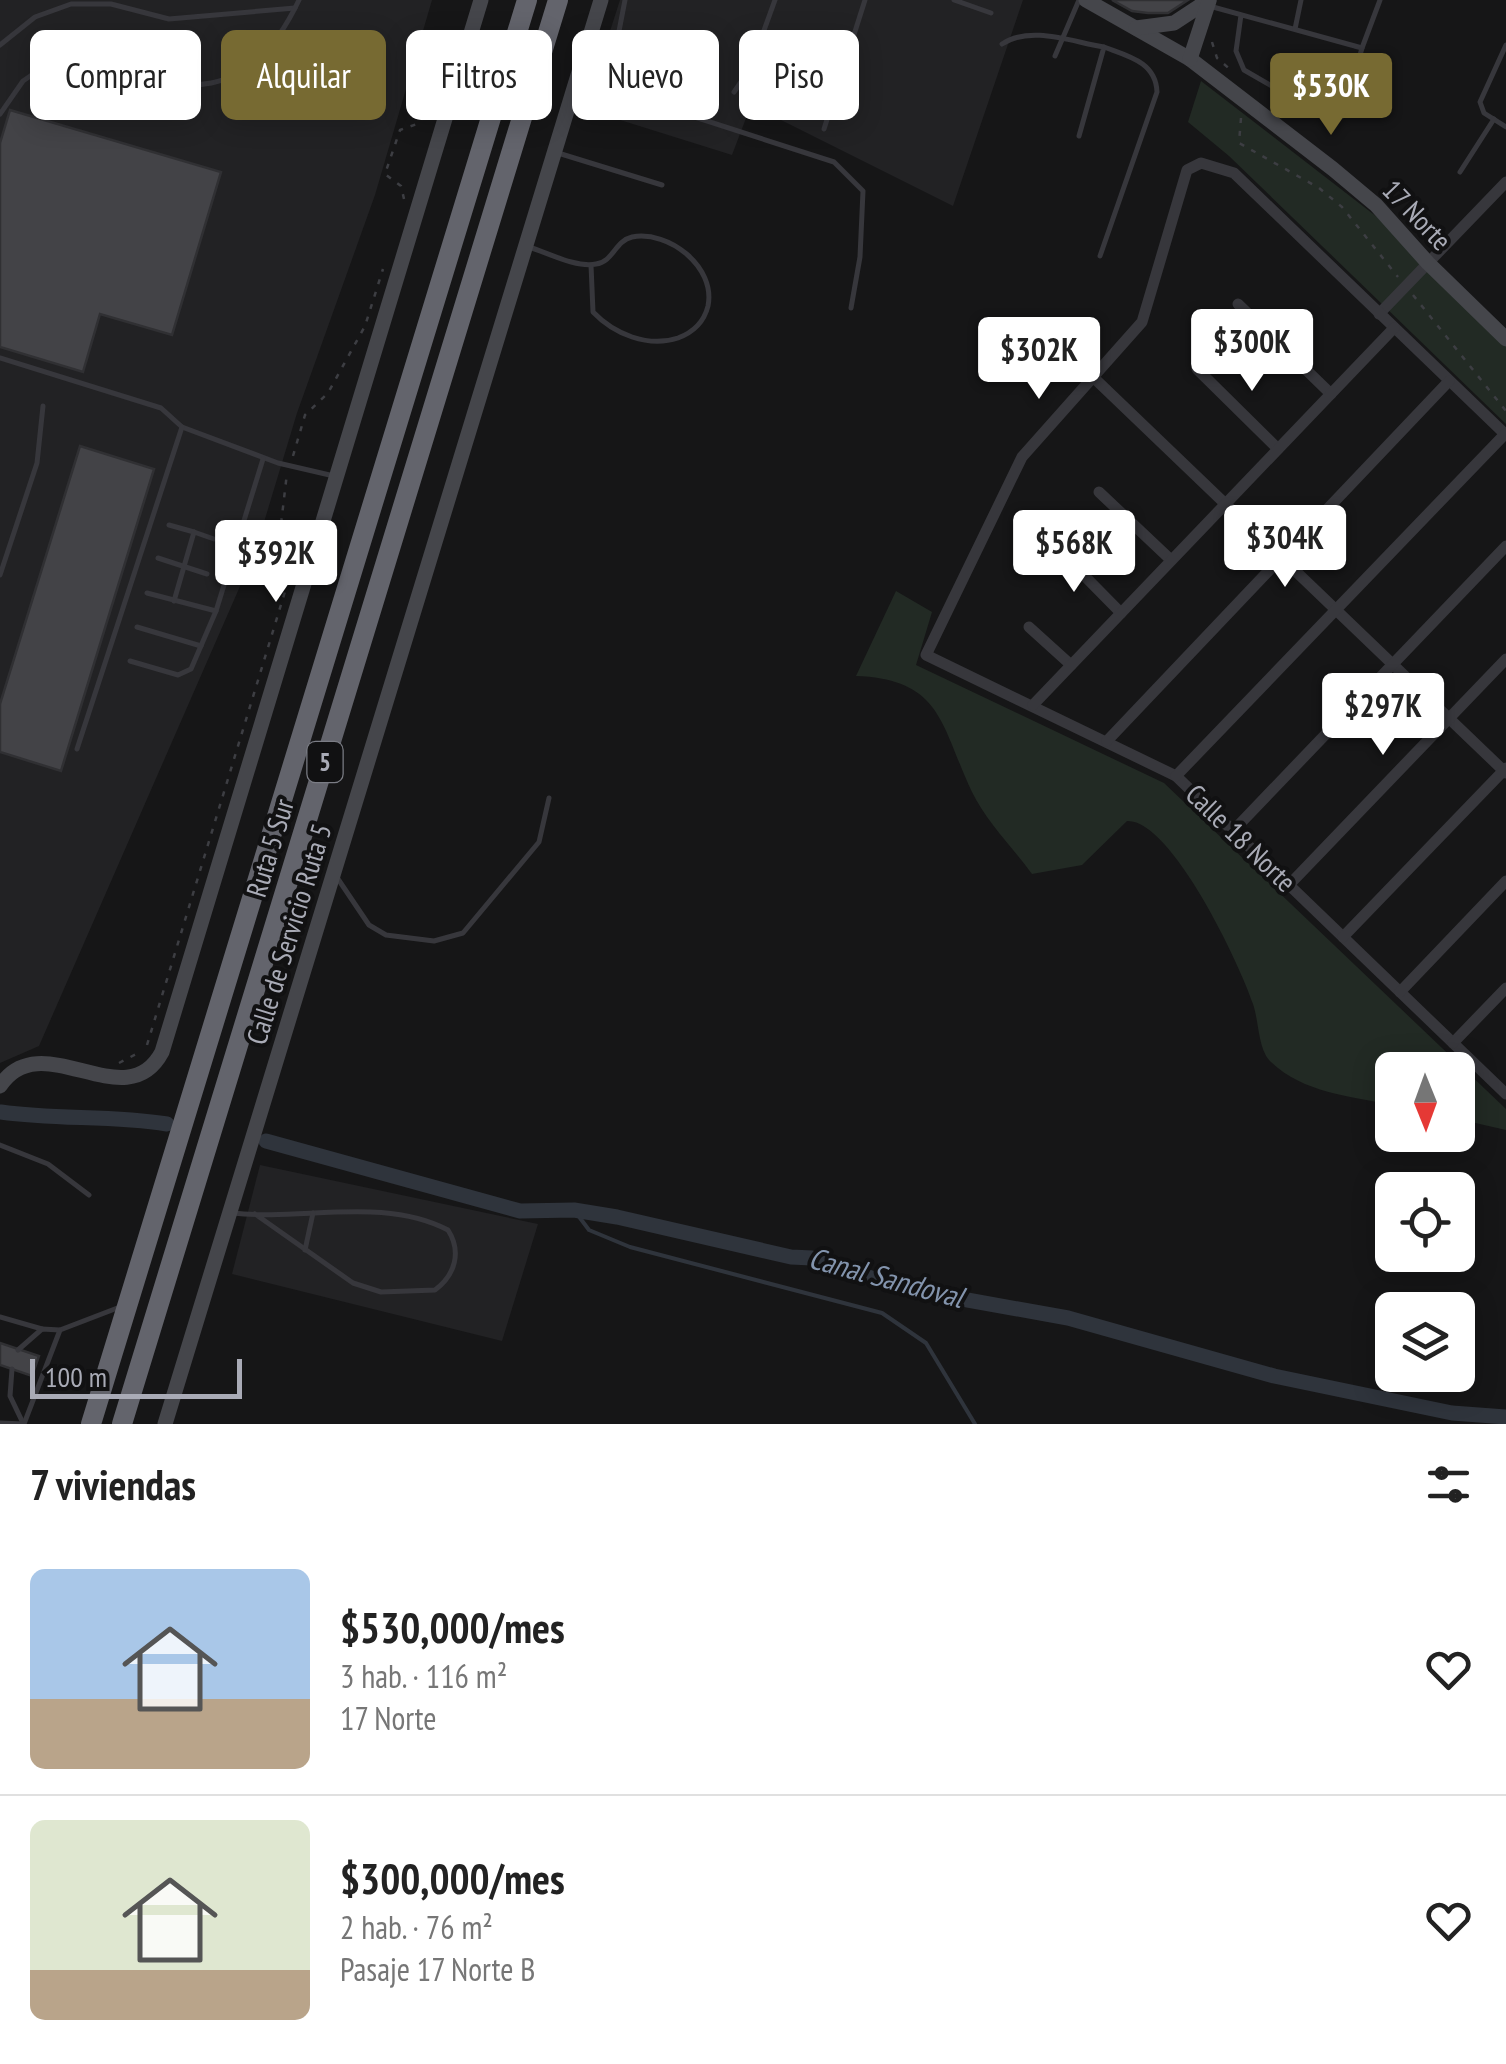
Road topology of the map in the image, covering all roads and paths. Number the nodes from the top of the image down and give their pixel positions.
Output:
1 (298, 0) edge
2 (481, 0) edge
3 (527, 0) edge
4 (558, 0) edge
5 (601, 0) edge
6 (626, 0) edge
7 (775, 0) edge
8 (865, 0) edge
9 (954, 0) edge
10 (1082, 0) edge
11 (1301, 0) edge
12 (1380, 0) edge
13 (1209, 2) edge
14 (295, 8) junction
15 (991, 13) dead end
16 (1241, 15) junction
17 (1136, 28) junction
18 (592, 30) edge
19 (620, 30) edge
20 (1294, 30) junction
21 (1062, 40) junction
22 (1212, 42) dead end
23 (1002, 44) dead end
24 (0, 45) edge
25 (1506, 46) edge
26 (1104, 47) junction
27 (1362, 48) junction
28 (1055, 56) dead end
29 (1190, 59) junction
30 (1240, 78) dead end
31 (734, 92) dead end
32 (572, 96) edge
33 (1248, 101) junction
34 (0, 114) edge
35 (420, 120) edge
36 (704, 120) edge
37 (1494, 120) junction
38 (1506, 127) edge
39 (824, 130) dead end
40 (1079, 136) dead end
41 (555, 152) junction
42 (1460, 172) dead end
43 (1506, 182) edge
44 (662, 185) dead end
45 (1493, 195) junction
46 (403, 206) dead end
47 (1506, 207) edge
48 (526, 246) junction
49 (1100, 256) dead end
50 (386, 257) dead end
51 (1428, 263) junction
52 (591, 265) junction
53 (1406, 286) junction
54 (1238, 304) dead end
55 (851, 308) dead end
56 (1379, 314) junction
57 (1394, 328) junction
58 (1506, 339) edge
59 (0, 358) edge
60 (1197, 369) dead end
61 (1094, 376) junction
62 (1449, 381) junction
63 (1331, 394) junction
64 (42, 406) dead end
65 (1506, 411) edge
66 (182, 427) junction
67 (1506, 435) edge
68 (1278, 449) junction
69 (263, 458) junction
70 (290, 467) junction
71 (340, 477) junction
72 (1099, 492) dead end
73 (1225, 504) junction
74 (169, 524) dead end
75 (194, 532) junction
76 (214, 539) dead end
77 (1506, 546) edge
78 (1057, 548) dead end
79 (1280, 556) junction
80 (158, 558) dead end
81 (1171, 560) junction
82 (184, 566) junction
83 (208, 574) dead end
84 (0, 575) edge
85 (147, 592) dead end
86 (174, 601) junction
87 (1336, 610) junction
88 (216, 611) junction
89 (1121, 613) junction
90 (137, 626) dead end
91 (1029, 627) dead end
92 (201, 646) junction
93 (1506, 659) edge
94 (130, 661) dead end
95 (1392, 664) junction
96 (1071, 665) junction
97 (1032, 705) junction
98 (1449, 719) junction
99 (1107, 740) junction
100 (77, 750) dead end
101 (1505, 771) edge
102 (1176, 776) junction
103 (549, 798) dead end
104 (1232, 831) junction
105 (333, 876) junction
106 (1506, 881) edge
107 (1289, 885) junction
108 (1344, 937) junction
109 (1506, 988) edge
110 (1400, 992) junction
111 (1454, 1043) junction
112 (115, 1078) junction
113 (0, 1086) edge
114 (1506, 1094) edge
115 (0, 1145) edge
116 (88, 1195) dead end
117 (230, 1212) junction
118 (312, 1212) junction
119 (255, 1214) junction
120 (305, 1250) junction
121 (128, 1304) junction
122 (0, 1317) edge
123 (42, 1330) junction
124 (60, 1330) junction
125 (18, 1350) dead end
126 (12, 1370) dead end
127 (0, 1423) edge
128 (24, 1424) edge
129 (92, 1424) edge
130 (122, 1424) edge
131 (164, 1424) edge

1 - 14 lane
2 - 71 street
3 - 121 highway, Ruta 5 Sur / 5
4 - 130 highway, Ruta 5 Sur / 5
5 - 18 street, Calle de Servicio Ruta 5
6 - 19 lane
7 - 31 lane
8 - 39 lane
9 - 15 lane
10 - 17 street, 17 Norte
10 - 21 lane
11 - 20 lane
12 - 27 lane
13 - 16 lane
13 - 17 street
13 - 29 street
14 - 24 lane
14 - 34 lane
16 - 20 lane
16 - 27 lane
17 - 29 street, 17 Norte
20 - 27 lane
21 - 23 lane
21 - 26 lane
21 - 28 lane
22 - 30 path
25 - 37 lane
26 - 40 lane
26 - 49 lane
29 - 33 street, 17 Norte
32 - 41 street, Calle de Servicio Ruta 5
33 - 51 street, 17 Norte
33 - 53 path
35 - 46 path
36 - 55 lane
37 - 38 lane
37 - 42 lane
41 - 44 lane
41 - 48 street, Calle de Servicio Ruta 5
43 - 45 street
45 - 47 street
45 - 51 street
48 - 52 lane
48 - 105 street, Calle de Servicio Ruta 5
50 - 70 path
51 - 53 street
51 - 58 street, 17 Norte
52 - 52 lane
53 - 56 street
53 - 65 path
54 - 63 street
56 - 57 street
56 - 61 street
57 - 62 street
57 - 63 street
59 - 66 lane
60 - 68 street
61 - 73 street
61 - 97 street, Calle 18 Norte
62 - 67 street
62 - 79 street
63 - 68 street
64 - 84 lane
66 - 69 lane
66 - 100 lane
67 - 87 street
68 - 73 street
69 - 70 lane
69 - 88 lane
70 - 71 lane
70 - 112 path
71 - 112 street
72 - 81 street
73 - 79 street
73 - 81 street
74 - 75 lane
75 - 76 lane
75 - 82 lane
77 - 95 street
78 - 89 street
79 - 87 street
79 - 99 street
80 - 82 lane
81 - 89 street
82 - 83 lane
82 - 86 lane
85 - 86 lane
86 - 88 lane
87 - 95 street
87 - 102 street
88 - 92 lane
89 - 96 street
90 - 92 lane
91 - 96 street
92 - 94 lane
93 - 98 street
95 - 98 street
95 - 104 street
96 - 97 street
97 - 99 street, Calle 18 Norte
98 - 101 street
98 - 107 street
99 - 102 street, Calle 18 Norte
101 - 108 street
102 - 104 street, Calle 18 Norte
103 - 105 lane
104 - 107 street, Calle 18 Norte
105 - 117 street, Calle de Servicio Ruta 5
106 - 110 street
107 - 108 street, Calle 18 Norte
108 - 110 street, Calle 18 Norte
109 - 111 street
110 - 111 street, Calle 18 Norte
111 - 114 street, Calle 18 Norte
112 - 113 street
115 - 116 lane
117 - 119 lane
117 - 131 street, Calle de Servicio Ruta 5
118 - 119 lane
118 - 120 lane
118 - 120 lane
119 - 120 lane
121 - 124 lane
121 - 129 highway, Ruta 5 Sur / 5
122 - 123 lane
123 - 124 lane
123 - 125 lane
124 - 128 lane
126 - 128 lane
127 - 128 lane

